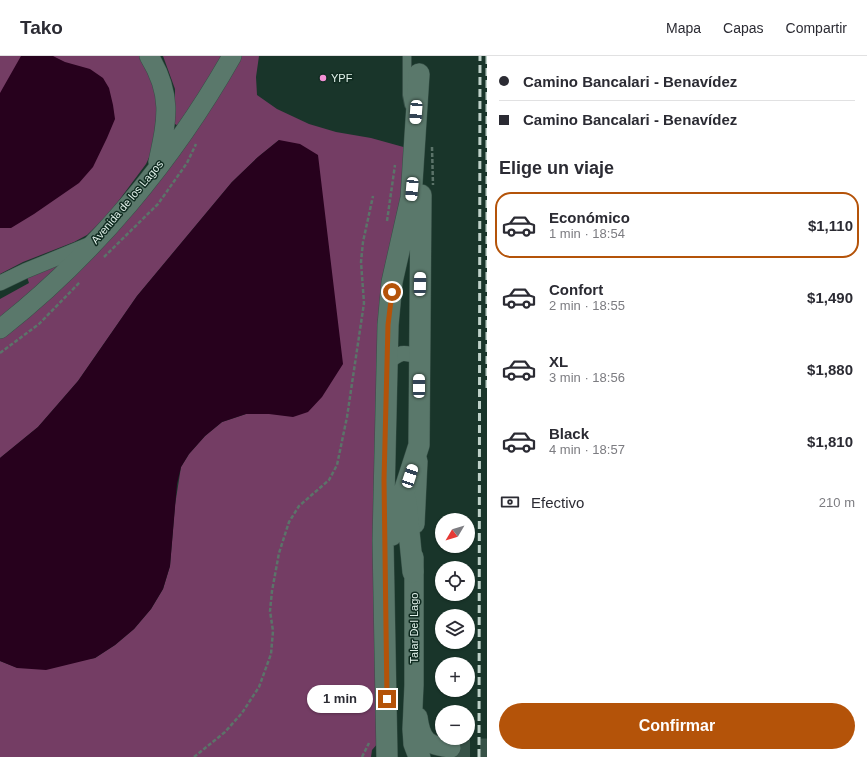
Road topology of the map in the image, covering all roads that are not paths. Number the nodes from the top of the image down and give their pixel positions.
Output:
1 (149, 56) edge
2 (232, 56) edge
3 (407, 56) edge
4 (419, 65) edge
5 (415, 131) junction
6 (156, 169) junction
7 (93, 243) junction
8 (0, 283) edge
9 (0, 329) edge
10 (419, 357) junction
11 (387, 363) junction
12 (419, 445) junction
13 (404, 489) junction
14 (413, 572) junction
15 (385, 602) junction
16 (414, 684) junction
17 (451, 748) tunnel mouth
18 (387, 757) edge
19 (421, 757) edge

1 - 6 street
2 - 6 street, Avenida de los Lagos
3 - 5 lane
4 - 5 main road
4 - 10 main road
5 - 11 main road
6 - 7 street, Avenida de los Lagos
7 - 8 street
7 - 9 street, Avenida de los Lagos
10 - 11 street
10 - 12 main road
11 - 13 main road
11 - 15 main road
12 - 13 main road
12 - 14 street, Talar Del Lago
13 - 14 main road
13 - 15 main road
14 - 16 street, Talar Del Lago
15 - 18 main road
16 - 17 street, Talar Del Lago
16 - 19 street, Talar Del Lago

